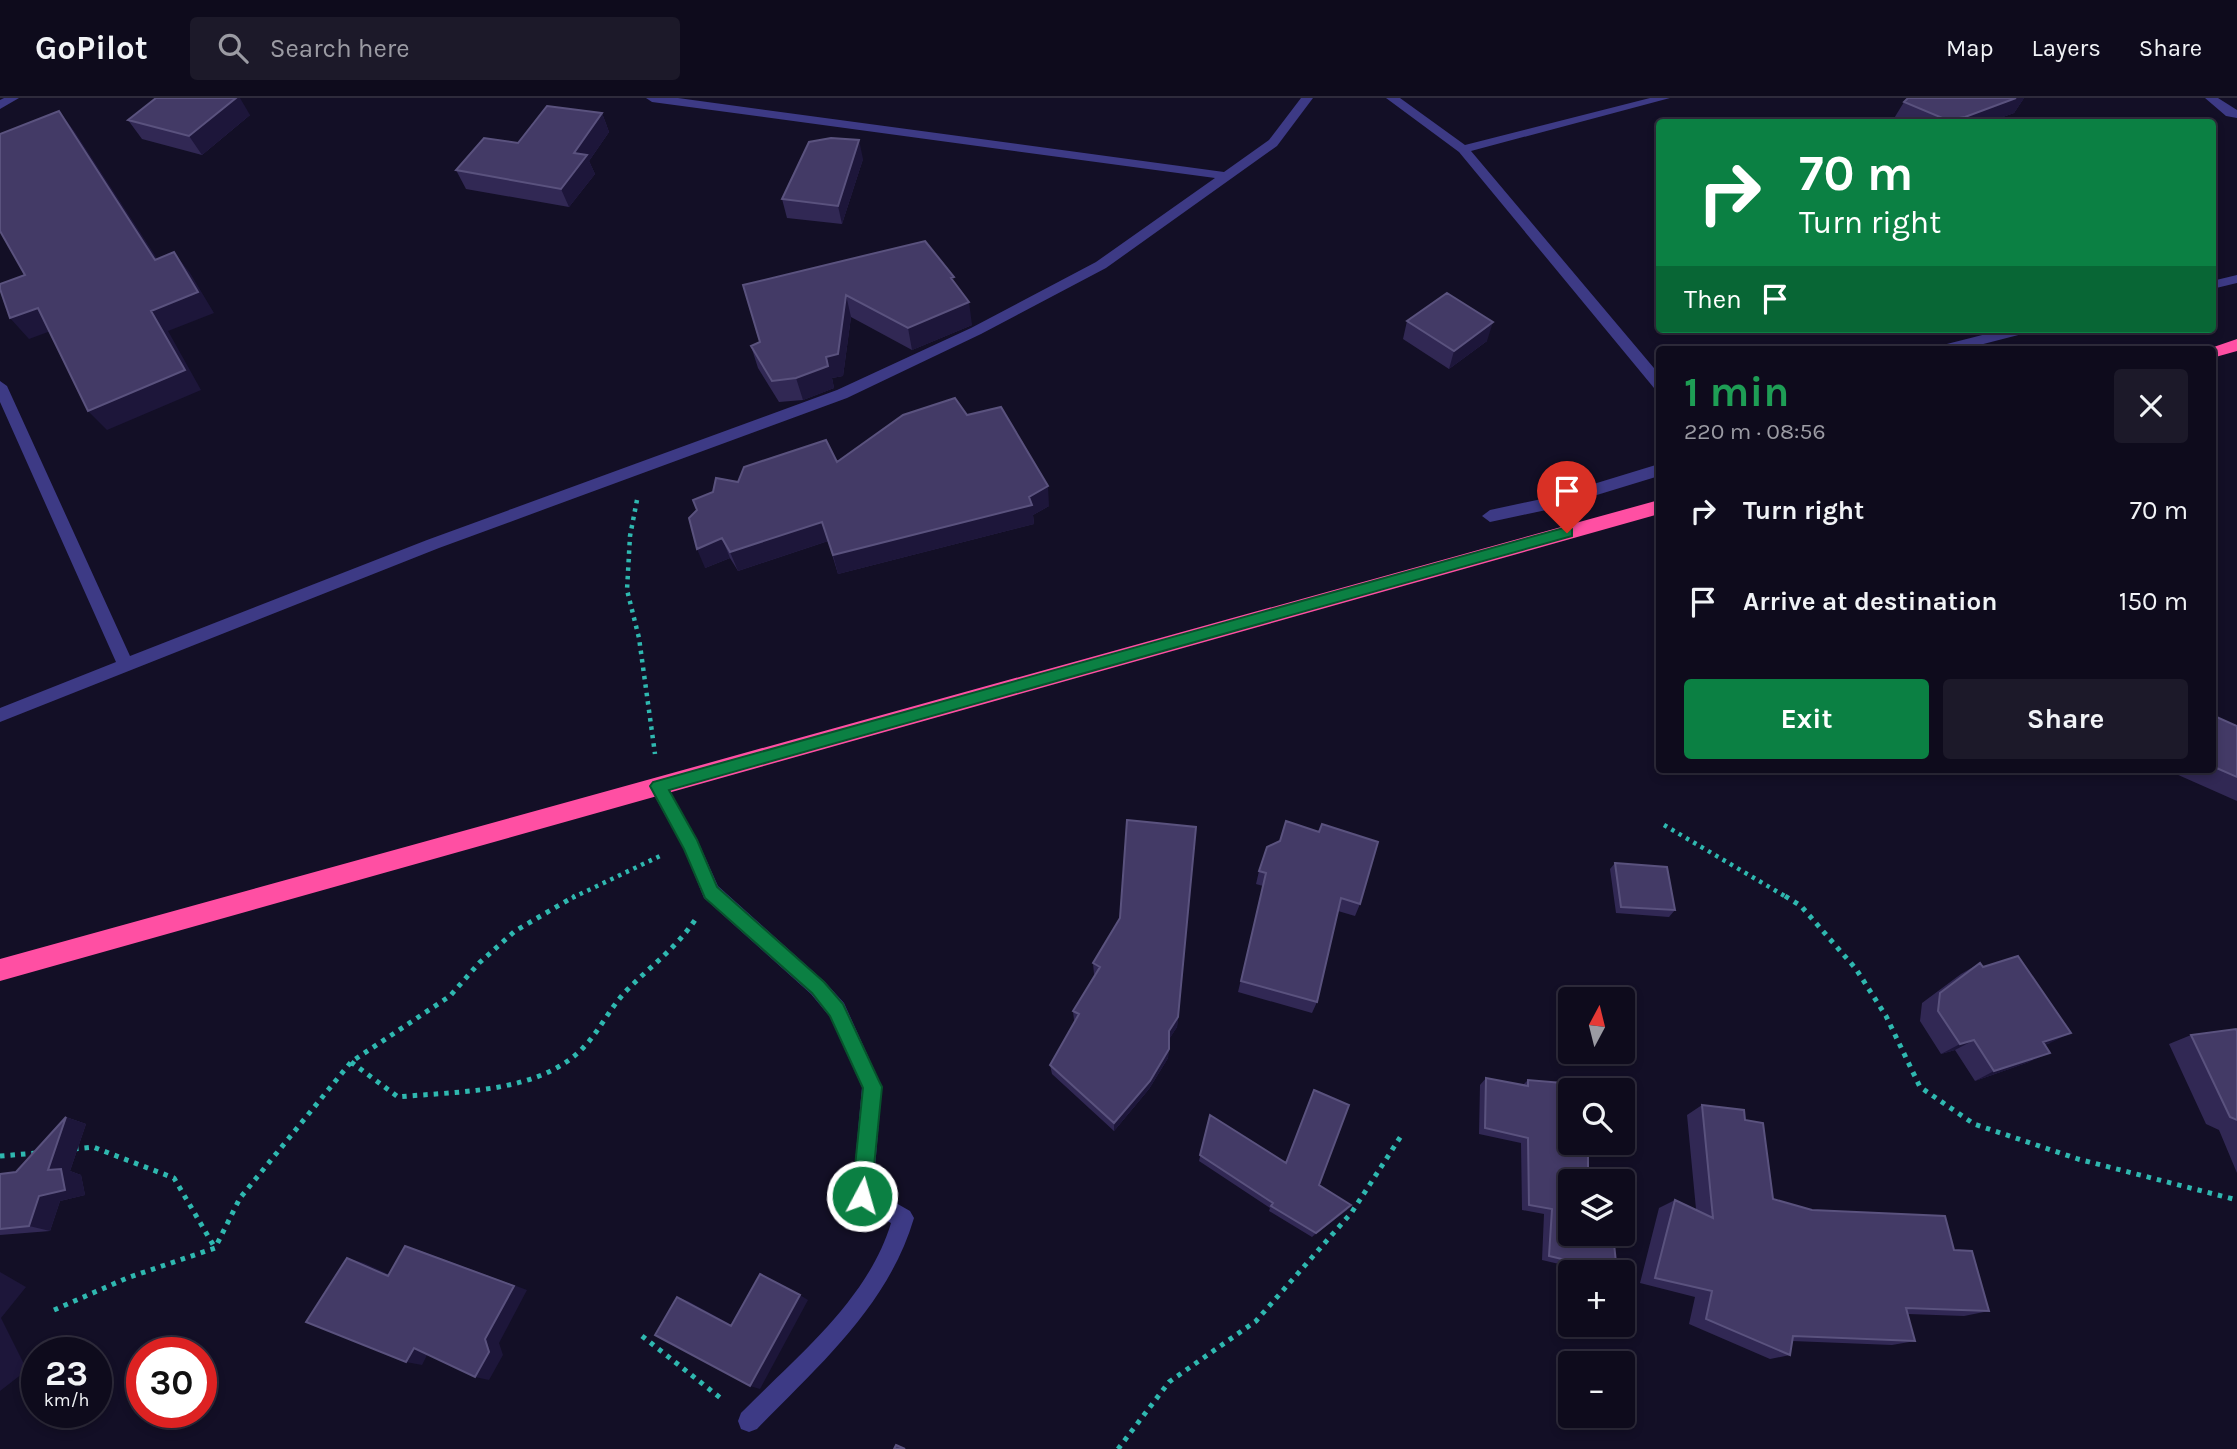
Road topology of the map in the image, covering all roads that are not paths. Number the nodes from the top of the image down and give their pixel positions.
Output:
1 (13, 98) edge
2 (652, 98) edge
3 (1307, 98) edge
4 (1392, 98) edge
5 (1664, 98) edge
6 (2211, 98) edge
7 (0, 105) edge
8 (2237, 114) edge
9 (1463, 149) junction
10 (1225, 176) junction
11 (2237, 279) edge
12 (2216, 284) edge
13 (2009, 333) edge
14 (2237, 345) edge
15 (1956, 346) edge
16 (2216, 351) edge
17 (1656, 380) edge
18 (0, 386) edge
19 (1656, 471) edge
20 (1656, 508) edge
21 (1490, 516) dead end
22 (127, 665) junction
23 (0, 715) edge
24 (658, 786) junction
25 (0, 970) edge
26 (749, 1421) road end

1 - 7 street
2 - 10 street
3 - 10 street
4 - 9 street
5 - 9 street
6 - 8 street
9 - 17 street
10 - 22 street
11 - 12 street
13 - 15 street
14 - 16 highway
18 - 22 street
19 - 21 street
20 - 24 highway
22 - 23 street
24 - 25 highway
24 - 26 street

